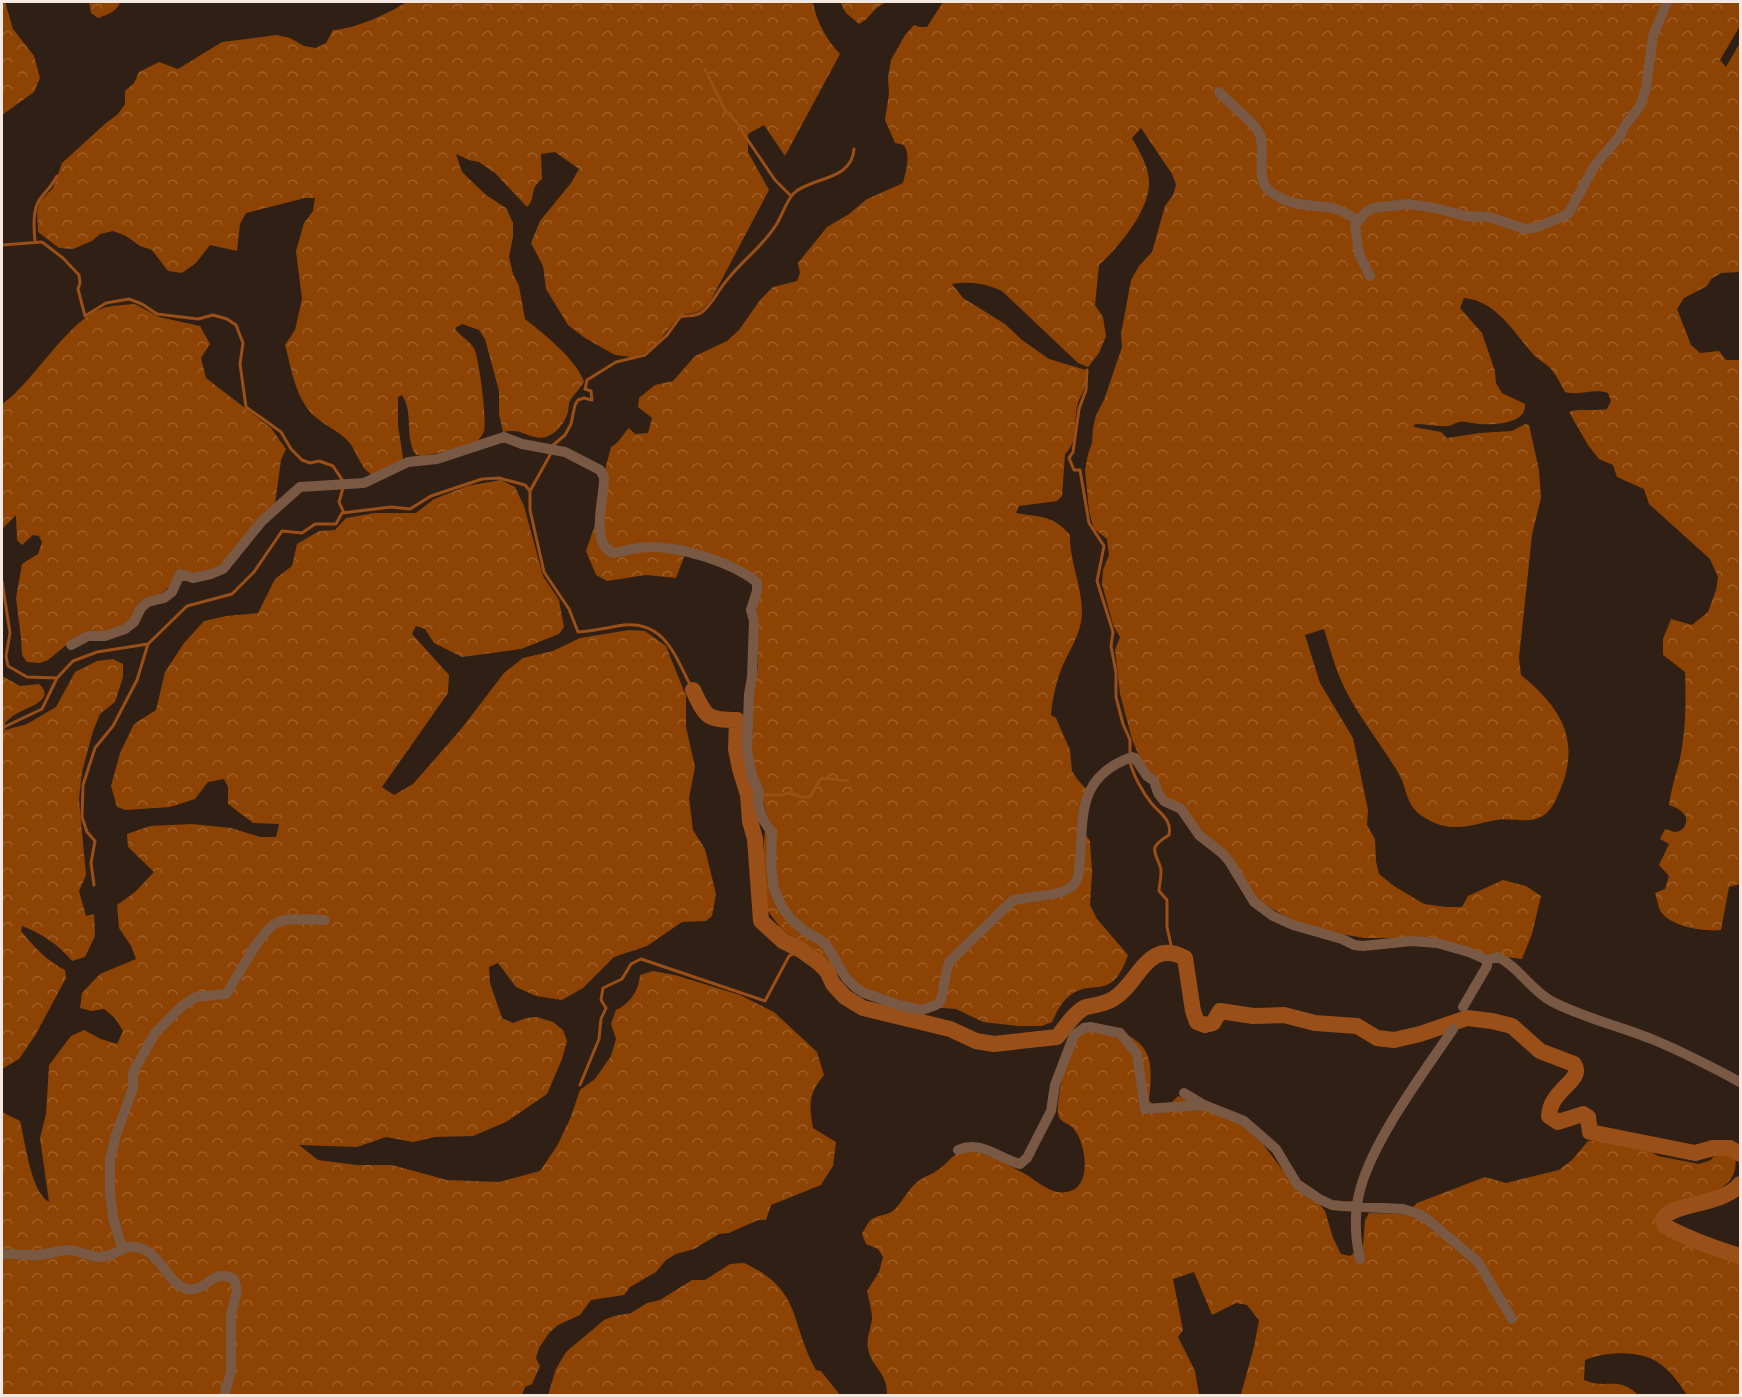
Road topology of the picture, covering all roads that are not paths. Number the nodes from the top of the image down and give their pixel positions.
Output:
1 (1666, 2) edge
2 (1219, 92) dead end
3 (1358, 220) junction
4 (1370, 276) dead end
5 (71, 645) dead end
6 (325, 920) dead end
7 (1487, 960) junction
8 (1463, 1007) dead end
9 (1453, 1029) dead end
10 (1740, 1082) edge
11 (1184, 1093) dead end
12 (1204, 1105) junction
13 (958, 1150) dead end
14 (1357, 1207) junction
15 (122, 1248) junction
16 (2, 1254) edge
17 (1360, 1259) dead end
18 (1512, 1318) dead end
19 (224, 1395) edge

1 - 3 street
2 - 3 street
3 - 4 street
5 - 7 street
6 - 15 street
7 - 8 street
7 - 10 street
9 - 14 street
11 - 12 street
12 - 13 street
12 - 14 street
14 - 17 street
14 - 18 street
15 - 16 street
15 - 19 street

